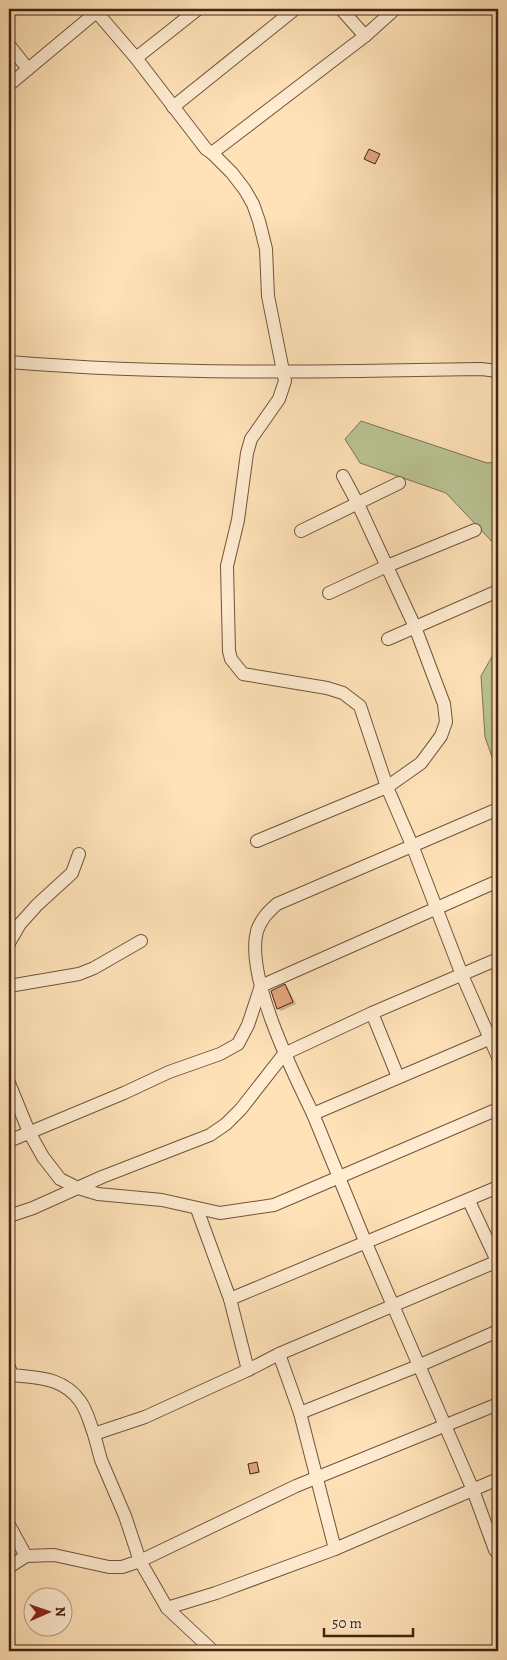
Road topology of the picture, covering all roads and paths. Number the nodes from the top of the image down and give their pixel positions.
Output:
1 (198, 9) edge
2 (294, 9) edge
3 (341, 9) edge
4 (395, 9) edge
5 (97, 10) edge
6 (365, 36) junction
7 (9, 45) edge
8 (136, 58) junction
9 (28, 69) junction
10 (9, 85) edge
11 (173, 107) junction
12 (212, 153) junction
13 (9, 362) edge
14 (498, 371) edge
15 (283, 372) junction
16 (343, 476) dead end
17 (399, 483) dead end
18 (358, 504) junction
19 (475, 530) dead end
20 (301, 531) dead end
21 (387, 566) junction
22 (498, 591) edge
23 (329, 593) dead end
24 (415, 627) junction
25 (388, 639) dead end
26 (387, 787) junction
27 (498, 809) edge
28 (257, 841) dead end
29 (412, 845) junction
30 (79, 854) dead end
31 (498, 881) edge
32 (436, 909) junction
33 (141, 941) dead end
34 (9, 943) edge
35 (498, 959) edge
36 (462, 975) junction
37 (9, 986) edge
38 (261, 986) junction
39 (372, 1013) junction
40 (494, 1037) edge
41 (284, 1054) junction
42 (498, 1057) edge
43 (398, 1077) junction
44 (9, 1082) edge
45 (498, 1108) edge
46 (313, 1114) junction
47 (29, 1132) junction
48 (9, 1140) edge
49 (339, 1178) junction
50 (498, 1187) edge
51 (78, 1188) junction
52 (468, 1201) junction
53 (197, 1209) junction
54 (9, 1216) edge
55 (365, 1241) junction
56 (498, 1261) edge
57 (230, 1299) junction
58 (393, 1305) junction
59 (498, 1331) edge
60 (279, 1354) junction
61 (418, 1366) junction
62 (248, 1370) junction
63 (10, 1373) edge
64 (498, 1404) edge
65 (300, 1413) junction
66 (446, 1427) junction
67 (94, 1434) junction
68 (318, 1478) junction
69 (498, 1479) edge
70 (473, 1490) junction
71 (9, 1525) edge
72 (335, 1549) junction
73 (498, 1553) edge
74 (26, 1556) junction
75 (140, 1561) junction
76 (9, 1567) edge
77 (167, 1608) junction
78 (213, 1651) edge

1 - 8 street
2 - 11 street
3 - 6 street
4 - 6 street
5 - 8 street
5 - 9 street
6 - 12 street
7 - 9 street
8 - 11 street
9 - 10 street
11 - 12 street
12 - 15 street
13 - 15 street
14 - 15 street
15 - 26 street
16 - 18 street
17 - 18 street
18 - 20 street
18 - 21 street
19 - 21 street
21 - 23 street
21 - 24 street
22 - 24 street
24 - 25 street
24 - 26 street
26 - 28 street
26 - 29 street
27 - 29 street
29 - 32 street
29 - 38 street
30 - 34 street
31 - 32 street
32 - 36 street
32 - 38 street
33 - 37 street
35 - 36 street
36 - 39 street
36 - 40 street
38 - 41 street
38 - 47 street
39 - 41 street
39 - 43 street
40 - 42 street
40 - 43 street
41 - 46 street
41 - 51 street
43 - 46 street
44 - 47 street
45 - 49 street
46 - 49 street
47 - 48 street
47 - 51 street
49 - 53 street
49 - 55 street
50 - 52 street
51 - 53 street
51 - 54 street
52 - 55 street
52 - 56 street
53 - 57 street
55 - 57 street
55 - 58 street
56 - 58 street
57 - 62 street
58 - 60 street
58 - 61 street
59 - 61 street
60 - 62 street
60 - 65 street
61 - 65 street
61 - 66 street
62 - 67 street
63 - 67 street
64 - 66 street
65 - 68 street
66 - 68 street
66 - 70 street
67 - 75 street
68 - 72 street
68 - 75 street
69 - 70 street
70 - 72 street
70 - 73 street
71 - 74 street
72 - 77 street
74 - 75 street
74 - 76 street
75 - 77 street
77 - 78 street

